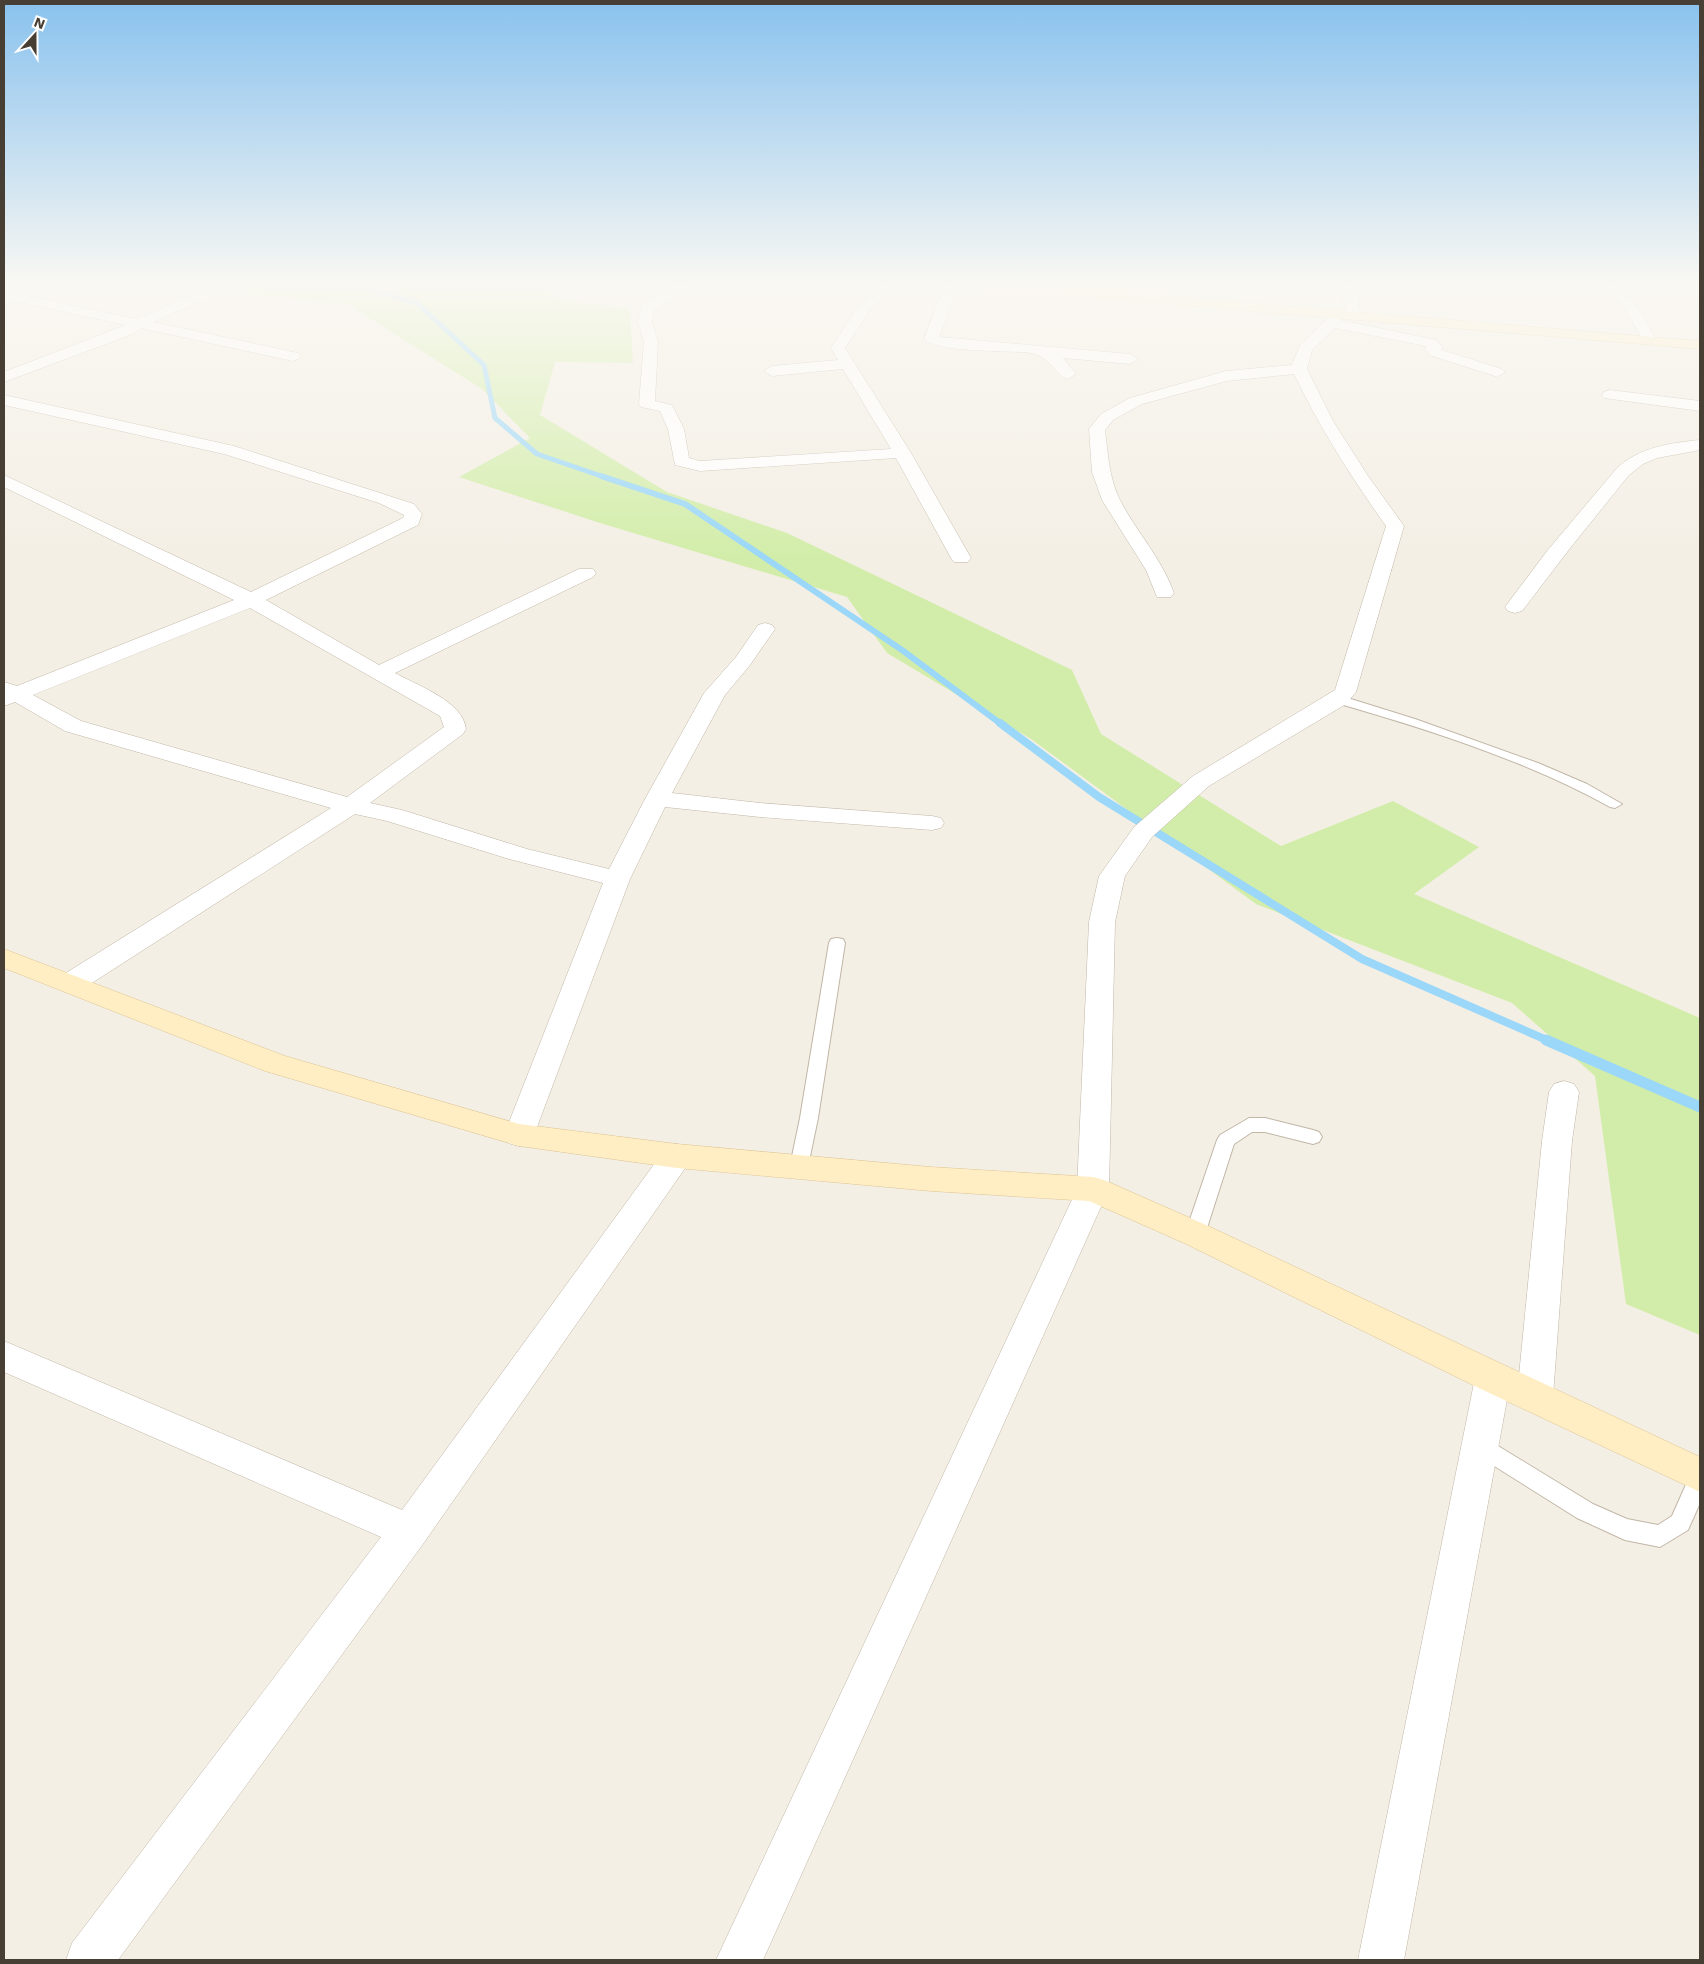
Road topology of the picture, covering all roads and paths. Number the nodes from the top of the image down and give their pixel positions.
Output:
1 (648, 375) edge
2 (854, 375) edge
3 (1240, 375) edge
4 (1302, 375) edge
5 (1610, 395) dead end
6 (4, 400) edge
7 (1700, 408) edge
8 (1700, 416) edge
9 (1700, 445) edge
10 (902, 453) junction
11 (4, 480) edge
12 (961, 558) dead end
13 (586, 573) dead end
14 (1164, 593) dead end
15 (251, 600) junction
16 (1515, 607) dead end
17 (765, 629) dead end
18 (381, 672) junction
19 (8, 693) edge
20 (1338, 699) junction
21 (657, 798) junction
22 (1614, 804) dead end
23 (351, 806) junction
24 (932, 823) dead end
25 (617, 879) junction
26 (837, 943) dead end
27 (4, 958) edge
28 (71, 982) junction
29 (1564, 1092) dead end
30 (519, 1135) junction
31 (1313, 1137) dead end
32 (677, 1156) junction
33 (799, 1166) junction
34 (1093, 1189) junction
35 (1195, 1234) junction
36 (4, 1356) edge
37 (1493, 1378) junction
38 (1535, 1396) junction
39 (1480, 1445) junction
40 (1700, 1476) edge
41 (409, 1531) junction
42 (89, 1960) edge
43 (739, 1960) edge
44 (1381, 1960) edge

1 - 10 street
2 - 10 street
3 - 14 street
4 - 20 street
5 - 7 street
6 - 15 street
7 - 8 street
9 - 16 street
10 - 12 street
11 - 15 street
13 - 18 street
15 - 18 street
15 - 19 street
17 - 21 street
18 - 23 street
19 - 23 street
20 - 22 lane
20 - 34 street
21 - 24 street
21 - 25 street
23 - 25 street
23 - 28 street
25 - 30 street
26 - 33 lane
27 - 28 street
28 - 30 street
29 - 38 street
30 - 32 street
31 - 35 lane
32 - 33 street
32 - 41 street
33 - 34 street
34 - 35 street
34 - 43 street
35 - 37 street
36 - 41 street
37 - 38 street
37 - 39 street
38 - 40 street
39 - 40 lane
39 - 44 street
41 - 42 street

